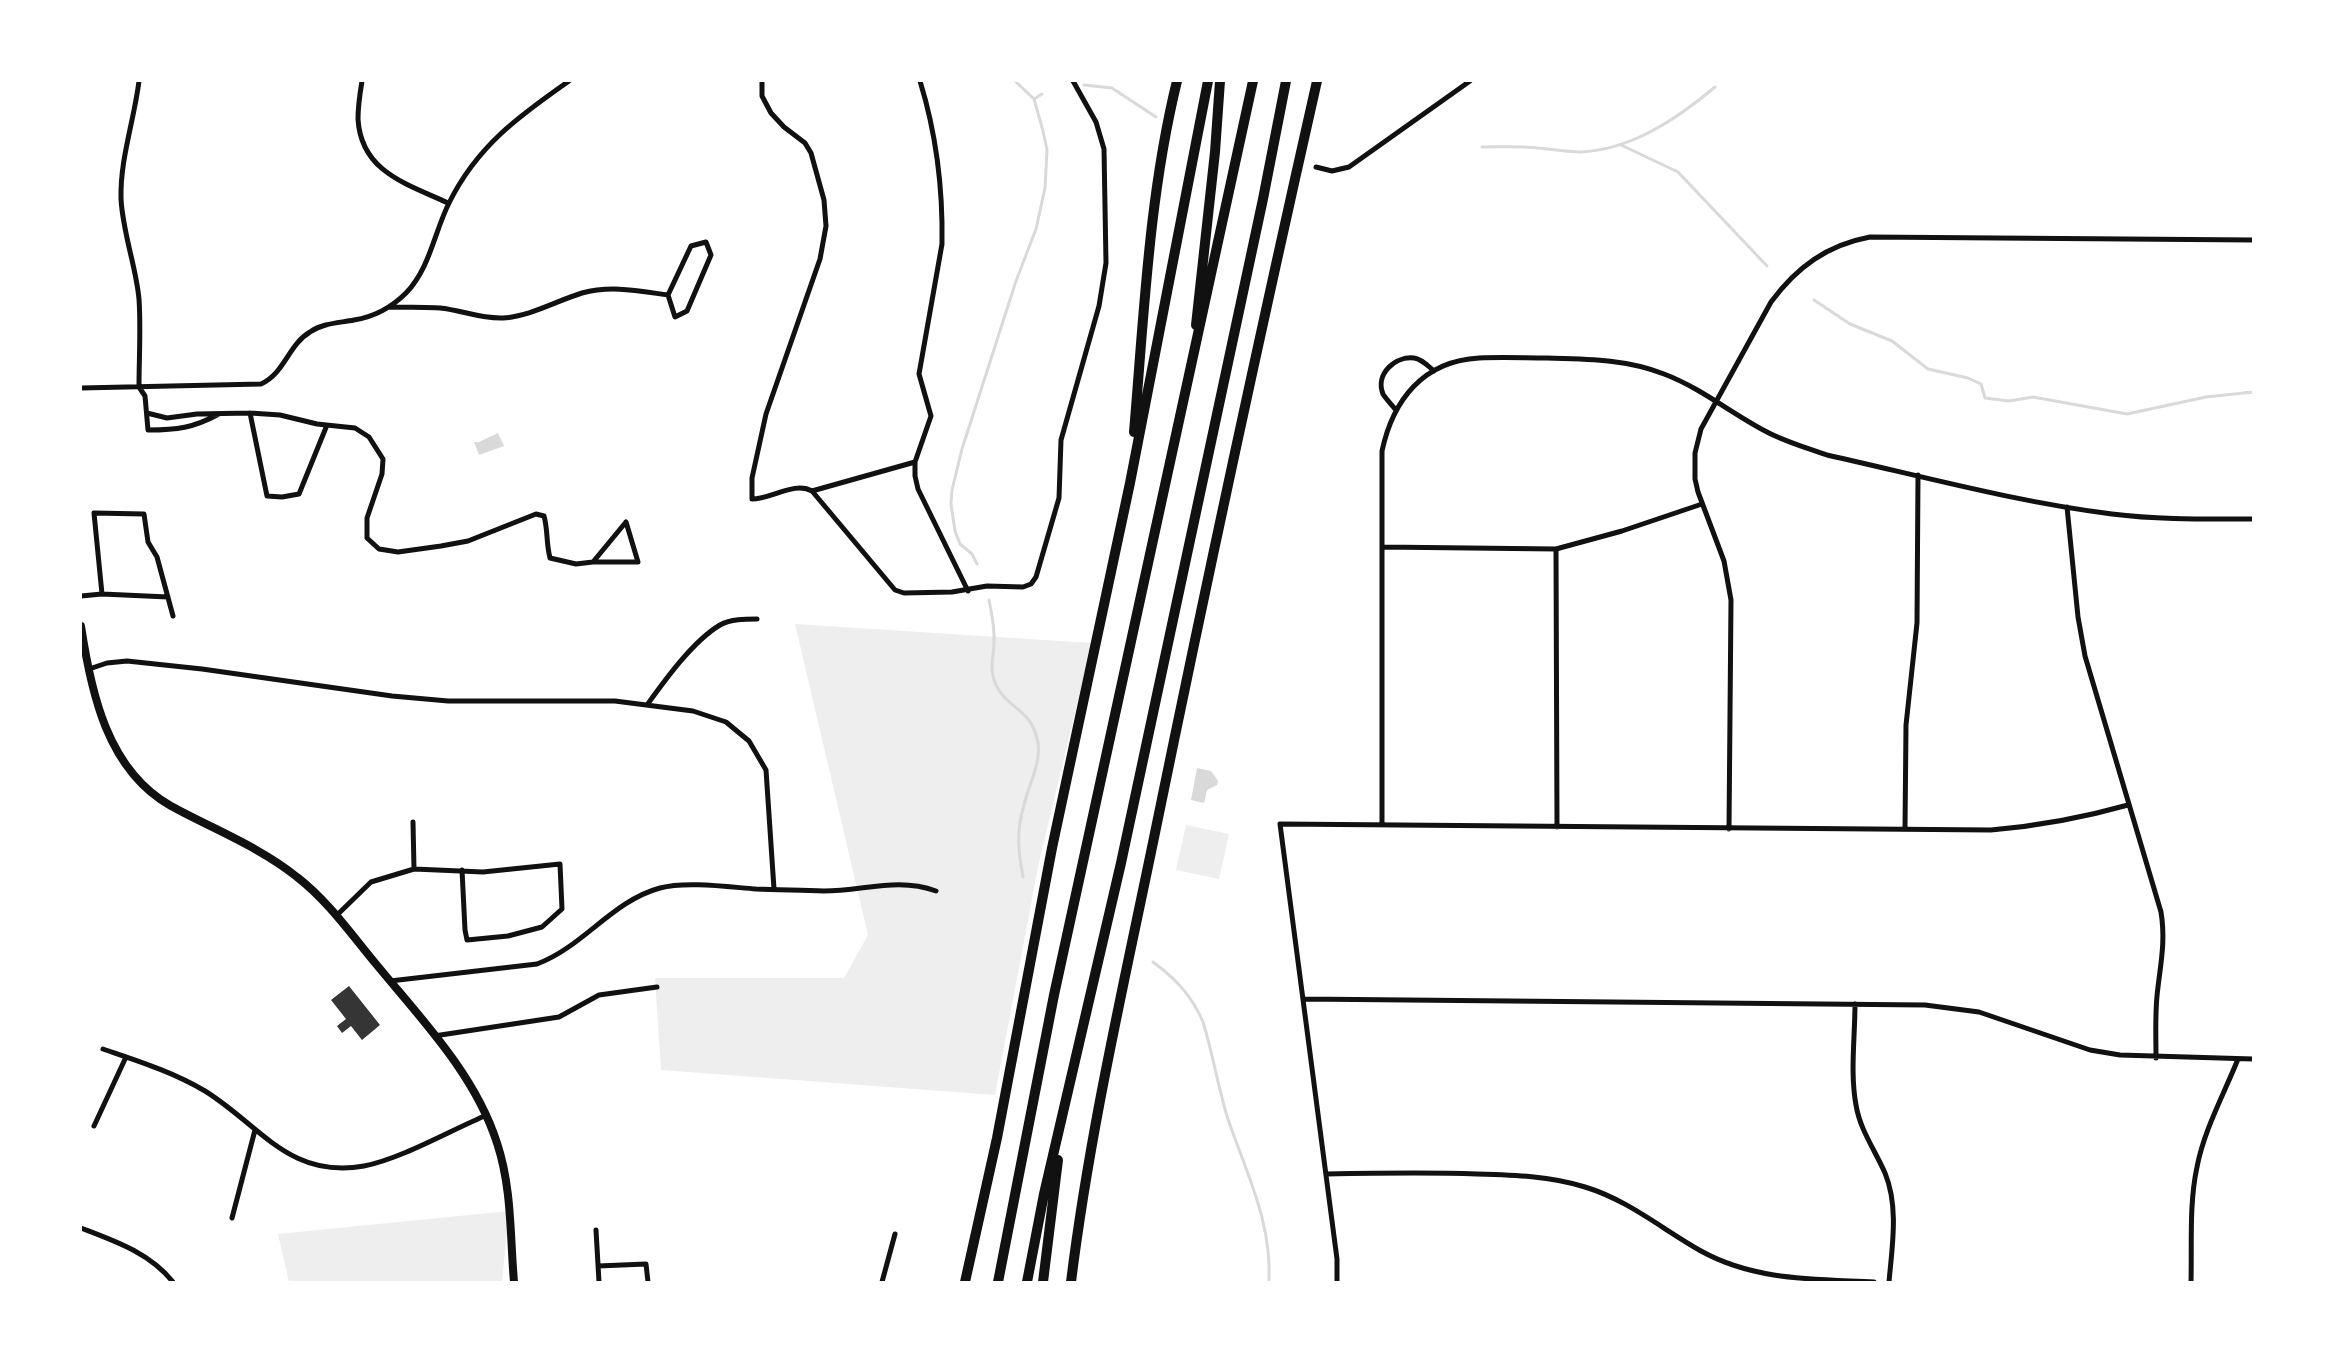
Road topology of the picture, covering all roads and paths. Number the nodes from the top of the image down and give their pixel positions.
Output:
1 (139, 81) edge
2 (362, 81) edge
3 (569, 81) edge
4 (762, 81) edge
5 (920, 81) edge
6 (1073, 81) edge
7 (1177, 81) edge
8 (1208, 81) edge
9 (1220, 81) edge
10 (1253, 81) edge
11 (1286, 81) edge
12 (1317, 81) edge
13 (1470, 81) edge
14 (1316, 167) dead end
15 (448, 203) junction
16 (2253, 240) edge
17 (668, 295) junction
18 (389, 307) junction
19 (1192, 365) junction
20 (1434, 371) junction
21 (140, 387) junction
22 (81, 388) edge
23 (1716, 401) junction
24 (1395, 409) junction
25 (147, 412) junction
26 (220, 413) junction
27 (250, 413) junction
28 (327, 425) junction
29 (915, 462) junction
30 (1918, 475) junction
31 (1130, 483) junction
32 (812, 491) junction
33 (1702, 504) junction
34 (2067, 507) junction
35 (2253, 519) edge
36 (1382, 548) junction
37 (1556, 549) junction
38 (593, 561) junction
39 (968, 591) junction
40 (102, 594) junction
41 (81, 596) edge
42 (168, 597) junction
43 (173, 616) dead end
44 (757, 619) dead end
45 (81, 626) edge
46 (89, 669) junction
47 (647, 705) junction
48 (2128, 805) junction
49 (413, 822) dead end
50 (1382, 825) junction
51 (1557, 827) junction
52 (1729, 829) junction
53 (1905, 830) junction
54 (414, 869) junction
55 (462, 870) junction
56 (774, 890) junction
57 (936, 891) dead end
58 (336, 915) junction
59 (390, 981) junction
60 (657, 987) dead end
61 (1303, 999) junction
62 (1855, 1004) junction
63 (434, 1036) junction
64 (104, 1049) dead end
65 (126, 1057) junction
66 (2156, 1058) junction
67 (2238, 1059) junction
68 (2253, 1059) edge
69 (1066, 1100) junction
70 (487, 1115) junction
71 (94, 1126) dead end
72 (255, 1130) junction
73 (1326, 1174) junction
74 (987, 1190) junction
75 (232, 1218) dead end
76 (81, 1228) edge
77 (596, 1230) dead end
78 (895, 1234) dead end
79 (598, 1266) junction
80 (173, 1282) edge
81 (514, 1282) edge
82 (599, 1282) edge
83 (648, 1282) edge
84 (882, 1282) edge
85 (959, 1282) edge
86 (965, 1282) edge
87 (998, 1282) edge
88 (1027, 1282) edge
89 (1043, 1282) edge
90 (1071, 1282) edge
91 (1337, 1282) edge
92 (1874, 1282) edge
93 (1889, 1282) edge
94 (2191, 1282) edge

1 - 21 street
2 - 15 street
3 - 15 street
4 - 32 street
5 - 29 street
6 - 39 street
7 - 31 highway
8 - 31 highway
9 - 19 highway
10 - 19 highway
11 - 69 highway
12 - 90 highway
13 - 14 street
15 - 18 street
16 - 23 street
17 - 17 street
17 - 18 street
18 - 21 street
19 - 87 highway
20 - 23 street
20 - 24 street
20 - 24 street
21 - 22 street
21 - 25 street
23 - 30 street
23 - 33 street
24 - 36 street
25 - 26 street
25 - 26 street
26 - 27 street
27 - 28 street
27 - 28 street
28 - 38 street
29 - 32 street
29 - 39 street
30 - 34 street
30 - 53 street
31 - 74 highway
32 - 39 street
33 - 37 street
33 - 52 street
34 - 35 street
34 - 48 street
36 - 37 street
36 - 50 street
37 - 51 street
38 - 38 street
40 - 41 street
40 - 42 street
40 - 42 street
42 - 43 street
44 - 47 street
45 - 46 main road
46 - 47 street
46 - 58 main road
47 - 56 street
48 - 53 street
48 - 66 street
49 - 54 street
50 - 51 street
50 - 61 street
51 - 52 street
52 - 53 street
54 - 55 street
54 - 58 street
55 - 55 street
56 - 57 street
56 - 59 street
58 - 59 main road
59 - 63 main road
60 - 63 street
61 - 62 street
61 - 73 street
62 - 66 street
62 - 93 street
63 - 70 main road
64 - 65 street
65 - 71 street
65 - 72 street
66 - 67 street
67 - 68 street
67 - 94 street
69 - 88 highway
69 - 89 highway
70 - 72 street
70 - 81 main road
72 - 75 street
73 - 91 street
73 - 92 street
74 - 85 highway
74 - 86 highway
76 - 80 street
77 - 79 street
78 - 84 street
79 - 82 street
79 - 83 street

